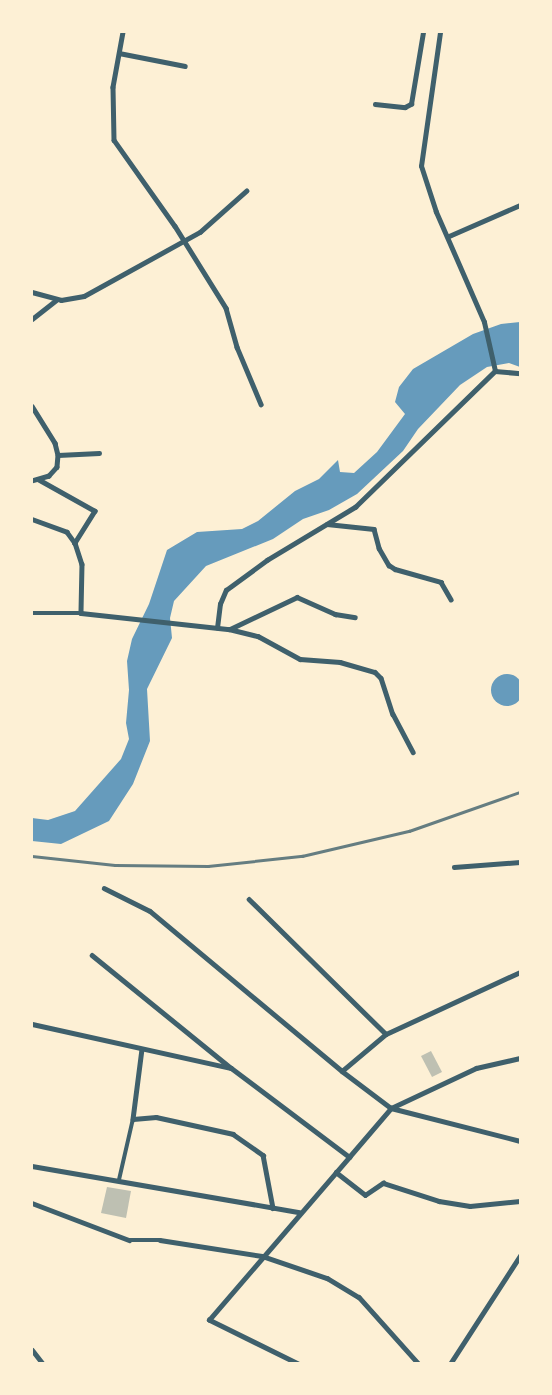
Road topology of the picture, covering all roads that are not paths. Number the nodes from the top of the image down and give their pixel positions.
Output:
1 (123, 32) edge
2 (423, 32) edge
3 (440, 32) edge
4 (119, 53) junction
5 (185, 66) dead end
6 (375, 104) dead end
7 (246, 191) dead end
8 (520, 205) edge
9 (449, 236) junction
10 (185, 241) junction
11 (32, 292) edge
12 (57, 299) junction
13 (32, 319) edge
14 (495, 369) junction
15 (520, 373) edge
16 (261, 404) dead end
17 (32, 406) edge
18 (99, 453) dead end
19 (58, 455) junction
20 (38, 479) junction
21 (32, 481) edge
22 (32, 519) edge
23 (327, 524) junction
24 (75, 543) junction
25 (451, 599) dead end
26 (32, 613) edge
27 (81, 613) junction
28 (355, 617) dead end
29 (217, 628) junction
30 (229, 629) junction
31 (413, 752) dead end
32 (520, 862) edge
33 (454, 867) dead end
34 (104, 888) dead end
35 (249, 899) dead end
36 (92, 955) dead end
37 (520, 972) edge
38 (32, 1024) edge
39 (386, 1034) junction
40 (142, 1049) junction
41 (520, 1058) edge
42 (231, 1068) junction
43 (342, 1071) junction
44 (391, 1108) junction
45 (133, 1119) junction
46 (520, 1141) edge
47 (349, 1157) junction
48 (32, 1166) edge
49 (336, 1172) junction
50 (119, 1180) junction
51 (520, 1201) edge
52 (32, 1203) edge
53 (273, 1208) junction
54 (300, 1212) junction
55 (262, 1256) junction
56 (520, 1256) edge
57 (32, 1350) edge
58 (43, 1363) edge
59 (298, 1363) edge
60 (419, 1363) edge
61 (450, 1363) edge

1 - 4 street
2 - 6 street
3 - 9 street
4 - 5 street
4 - 10 street
7 - 10 street
8 - 9 street
9 - 14 street
10 - 12 street
10 - 16 street
11 - 12 street
12 - 13 street
14 - 15 street
14 - 23 street
17 - 19 street
18 - 19 street
19 - 20 street
20 - 21 street
20 - 24 street
22 - 24 street
23 - 25 street
23 - 29 street
24 - 27 street
26 - 27 street
27 - 29 street
28 - 30 street
29 - 30 street
30 - 31 street
32 - 33 street
34 - 43 street
35 - 39 street
36 - 42 street
37 - 39 street
38 - 40 street
39 - 43 street
40 - 42 street
40 - 45 street
41 - 44 street
42 - 47 street
43 - 44 street
44 - 46 street
44 - 47 street
45 - 50 street
45 - 53 street
47 - 49 street
48 - 50 street
49 - 51 street
49 - 54 street
50 - 53 street
52 - 55 street
53 - 54 street
54 - 55 street
55 - 59 street
55 - 60 street
56 - 61 street
57 - 58 street

